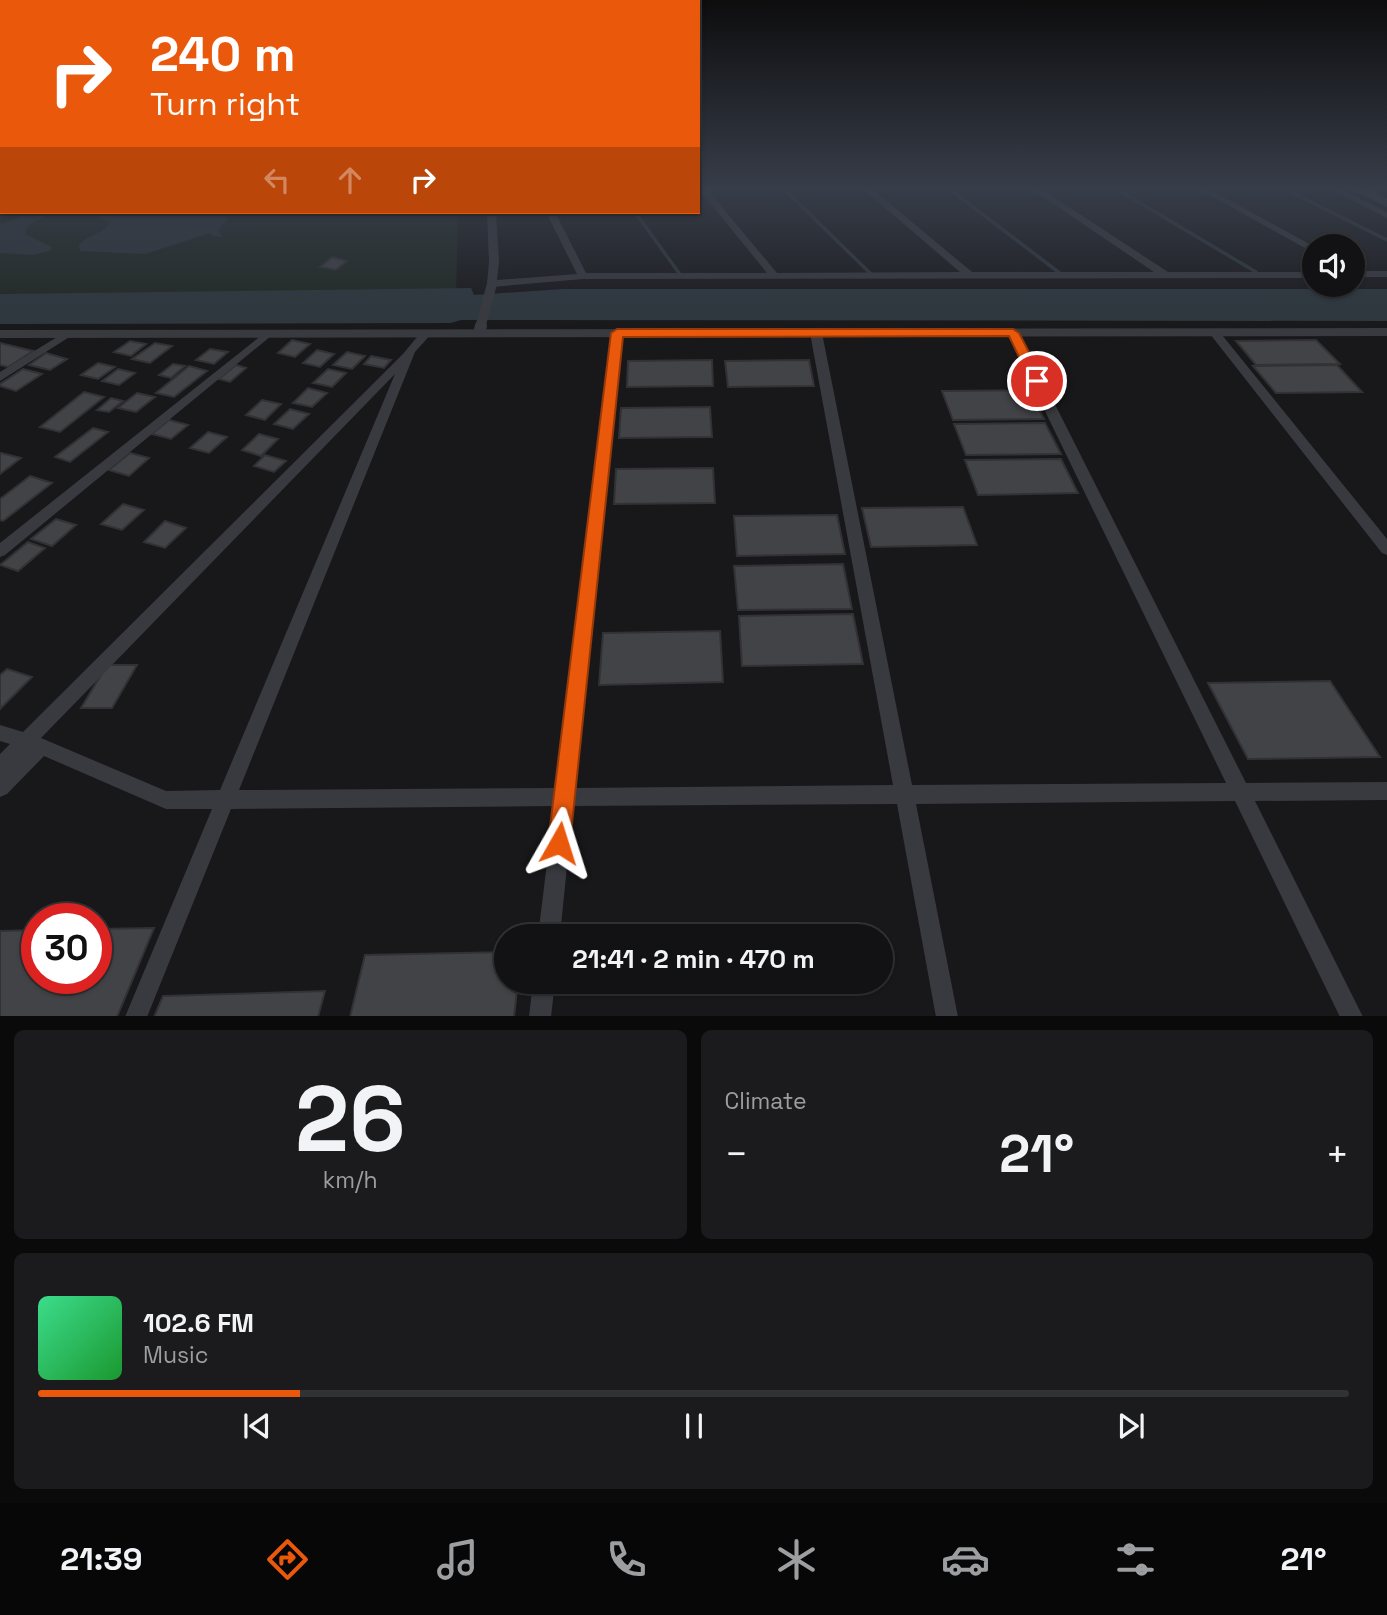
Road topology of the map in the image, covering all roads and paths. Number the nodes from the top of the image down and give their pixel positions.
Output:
1 (492, 235) edge
2 (562, 235) edge
3 (741, 235) edge
4 (922, 235) edge
5 (1105, 235) edge
6 (1365, 273) edge
7 (1387, 274) edge
8 (774, 275) junction
9 (969, 275) junction
10 (1302, 275) edge
11 (583, 276) junction
12 (1166, 276) junction
13 (492, 284) junction
14 (480, 331) junction
15 (1214, 332) junction
16 (1387, 332) edge
17 (426, 333) junction
18 (617, 333) junction
19 (816, 333) junction
20 (1013, 333) junction
21 (0, 334) edge
22 (67, 334) junction
23 (267, 334) junction
24 (410, 351) junction
25 (0, 377) edge
26 (1387, 549) edge
27 (0, 551) edge
28 (0, 733) edge
29 (33, 744) junction
30 (0, 767) edge
31 (0, 788) edge
32 (1241, 791) junction
33 (1387, 791) edge
34 (904, 795) junction
35 (564, 796) junction
36 (224, 801) junction
37 (550, 924) edge
38 (543, 994) edge
39 (136, 1016) edge
40 (540, 1016) edge
41 (947, 1016) edge
42 (1352, 1016) edge

1 - 13 street
2 - 11 street
3 - 8 street
4 - 9 street
5 - 12 street
6 - 7 street
8 - 9 street
8 - 11 street
9 - 12 street
10 - 12 street
11 - 13 street
13 - 14 street, bridge
14 - 17 street
14 - 18 street
15 - 16 street
15 - 20 street
15 - 26 street
17 - 23 street
17 - 24 street
18 - 19 street
18 - 35 street
19 - 20 street
19 - 34 street
20 - 32 street
21 - 22 street
22 - 23 street
22 - 25 street
23 - 27 street
24 - 29 street
24 - 36 street
28 - 29 street
29 - 30 street
29 - 31 street
29 - 36 street
32 - 33 street
32 - 34 street
32 - 42 street
34 - 35 street
34 - 41 street
35 - 36 street
35 - 37 street
36 - 39 street
38 - 40 street

